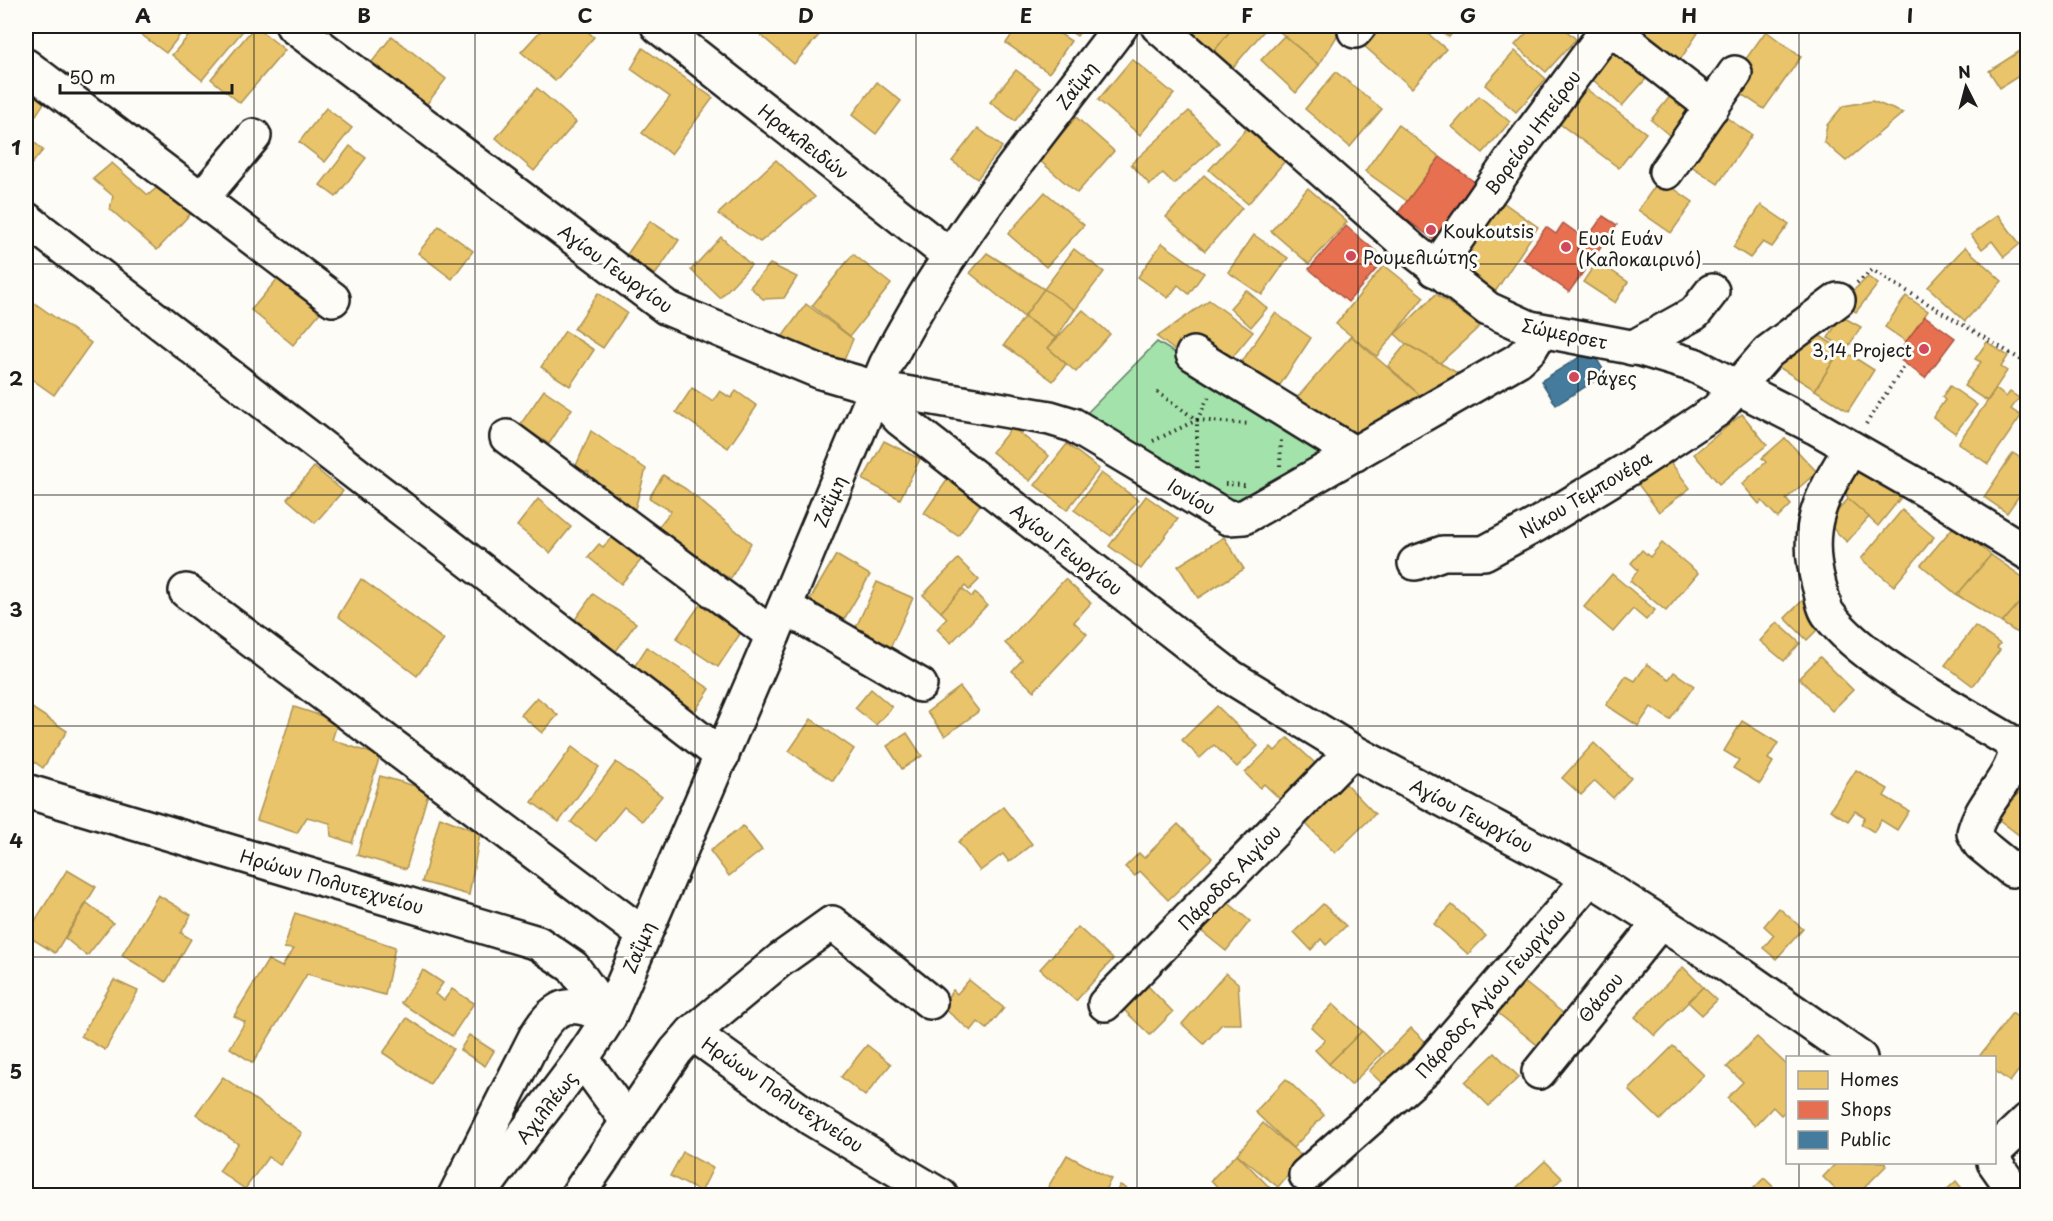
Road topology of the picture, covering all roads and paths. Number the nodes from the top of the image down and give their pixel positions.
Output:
1 (293, 26) edge
2 (658, 26) edge
3 (1121, 26) edge
4 (1158, 26) edge
5 (1610, 26) edge
6 (26, 66) edge
7 (1735, 73) dead end
8 (1712, 107) junction
9 (254, 135) dead end
10 (1666, 172) dead end
11 (202, 198) junction
12 (26, 219) edge
13 (950, 256) junction
14 (1436, 270) junction
15 (1712, 291) dead end
16 (333, 299) dead end
17 (1838, 300) joint
18 (1541, 331) junction
19 (1632, 348) junction
20 (1193, 354) dead end
21 (2028, 364) edge
22 (1905, 365) dead end
23 (1221, 372) junction
24 (1737, 386) junction
25 (876, 388) junction
26 (1154, 390) dead end
27 (1197, 420) junction
28 (1286, 420) junction
29 (507, 438) dead end
30 (1851, 448) junction
31 (1354, 454) junction
32 (1138, 464) junction
33 (1197, 472) dead end
34 (1220, 484) dead end
35 (1281, 491) junction
36 (2028, 553) edge
37 (1415, 563) dead end
38 (186, 591) dead end
39 (779, 621) junction
40 (920, 685) dead end
41 (1352, 751) junction
42 (722, 756) junction
43 (26, 791) edge
44 (2012, 870) dead end
45 (1590, 878) junction
46 (1660, 922) junction
47 (643, 934) junction
48 (930, 1002) dead end
49 (1106, 1004) dead end
50 (609, 1017) junction
51 (692, 1033) junction
52 (1857, 1056) edge
53 (583, 1060) junction
54 (1539, 1072) dead end
55 (2028, 1120) edge
56 (628, 1122) junction
57 (1996, 1151) edge
58 (1996, 1163) edge
59 (1306, 1175) dead end
60 (455, 1196) edge
61 (479, 1196) edge
62 (577, 1196) edge
63 (941, 1196) edge
64 (2018, 1196) edge

1 - 25 street, Αγίου Γεωργίου
2 - 13 street, Ηρακλειδών
3 - 13 street, Ζαΐμη
4 - 14 street, Σώμερσετ
5 - 8 street
5 - 14 street, Βορείου Ηπείρου
6 - 11 street
7 - 8 street
8 - 10 street
9 - 11 street
11 - 16 street
12 - 42 street
13 - 25 street, Ζαΐμη
14 - 18 street, Σώμερσετ
15 - 19 street
17 - 21 path
17 - 24 street, Νίκου Τεμπονέρα
18 - 19 street, Σώμερσετ
18 - 31 street, Ιονίου
19 - 24 street, Σώμερσετ
20 - 23 street
22 - 30 path
23 - 27 path
23 - 28 street
24 - 30 street, Σώμερσετ
24 - 37 street, Νίκου Τεμπονέρα
25 - 32 street, Ιονίου
25 - 39 street, Ζαΐμη
25 - 41 street, Αγίου Γεωργίου
26 - 27 path
27 - 28 path
27 - 32 path
27 - 33 path
28 - 31 street
28 - 35 path
29 - 39 street
30 - 36 street, Σώμερσετ
30 - 44 street
31 - 35 street, Ιονίου
32 - 35 street, Ιονίου
34 - 35 path
38 - 47 street
39 - 40 street
39 - 42 street, Ζαΐμη
41 - 45 street, Αγίου Γεωργίου
41 - 49 street, Πάροδος Αιγίου
42 - 47 street, Ζαΐμη
43 - 50 street, Ηρώων Πολυτεχνείου
45 - 46 street, Αγίου Γεωργίου
45 - 59 street, Πάροδος Αγίου Γεωργίου
46 - 52 street, Αγίου Γεωργίου
46 - 54 street, Θάσου
47 - 50 street, Ζαΐμη
48 - 51 street
50 - 53 street, Αχιλλέως
50 - 60 street
51 - 56 street, Ηρώων Πολυτεχνείου
51 - 63 street, Ηρώων Πολυτεχνείου
53 - 56 street
53 - 61 street, Αχιλλέως
55 - 57 street
56 - 62 street, Ηρώων Πολυτεχνείου
58 - 64 street

